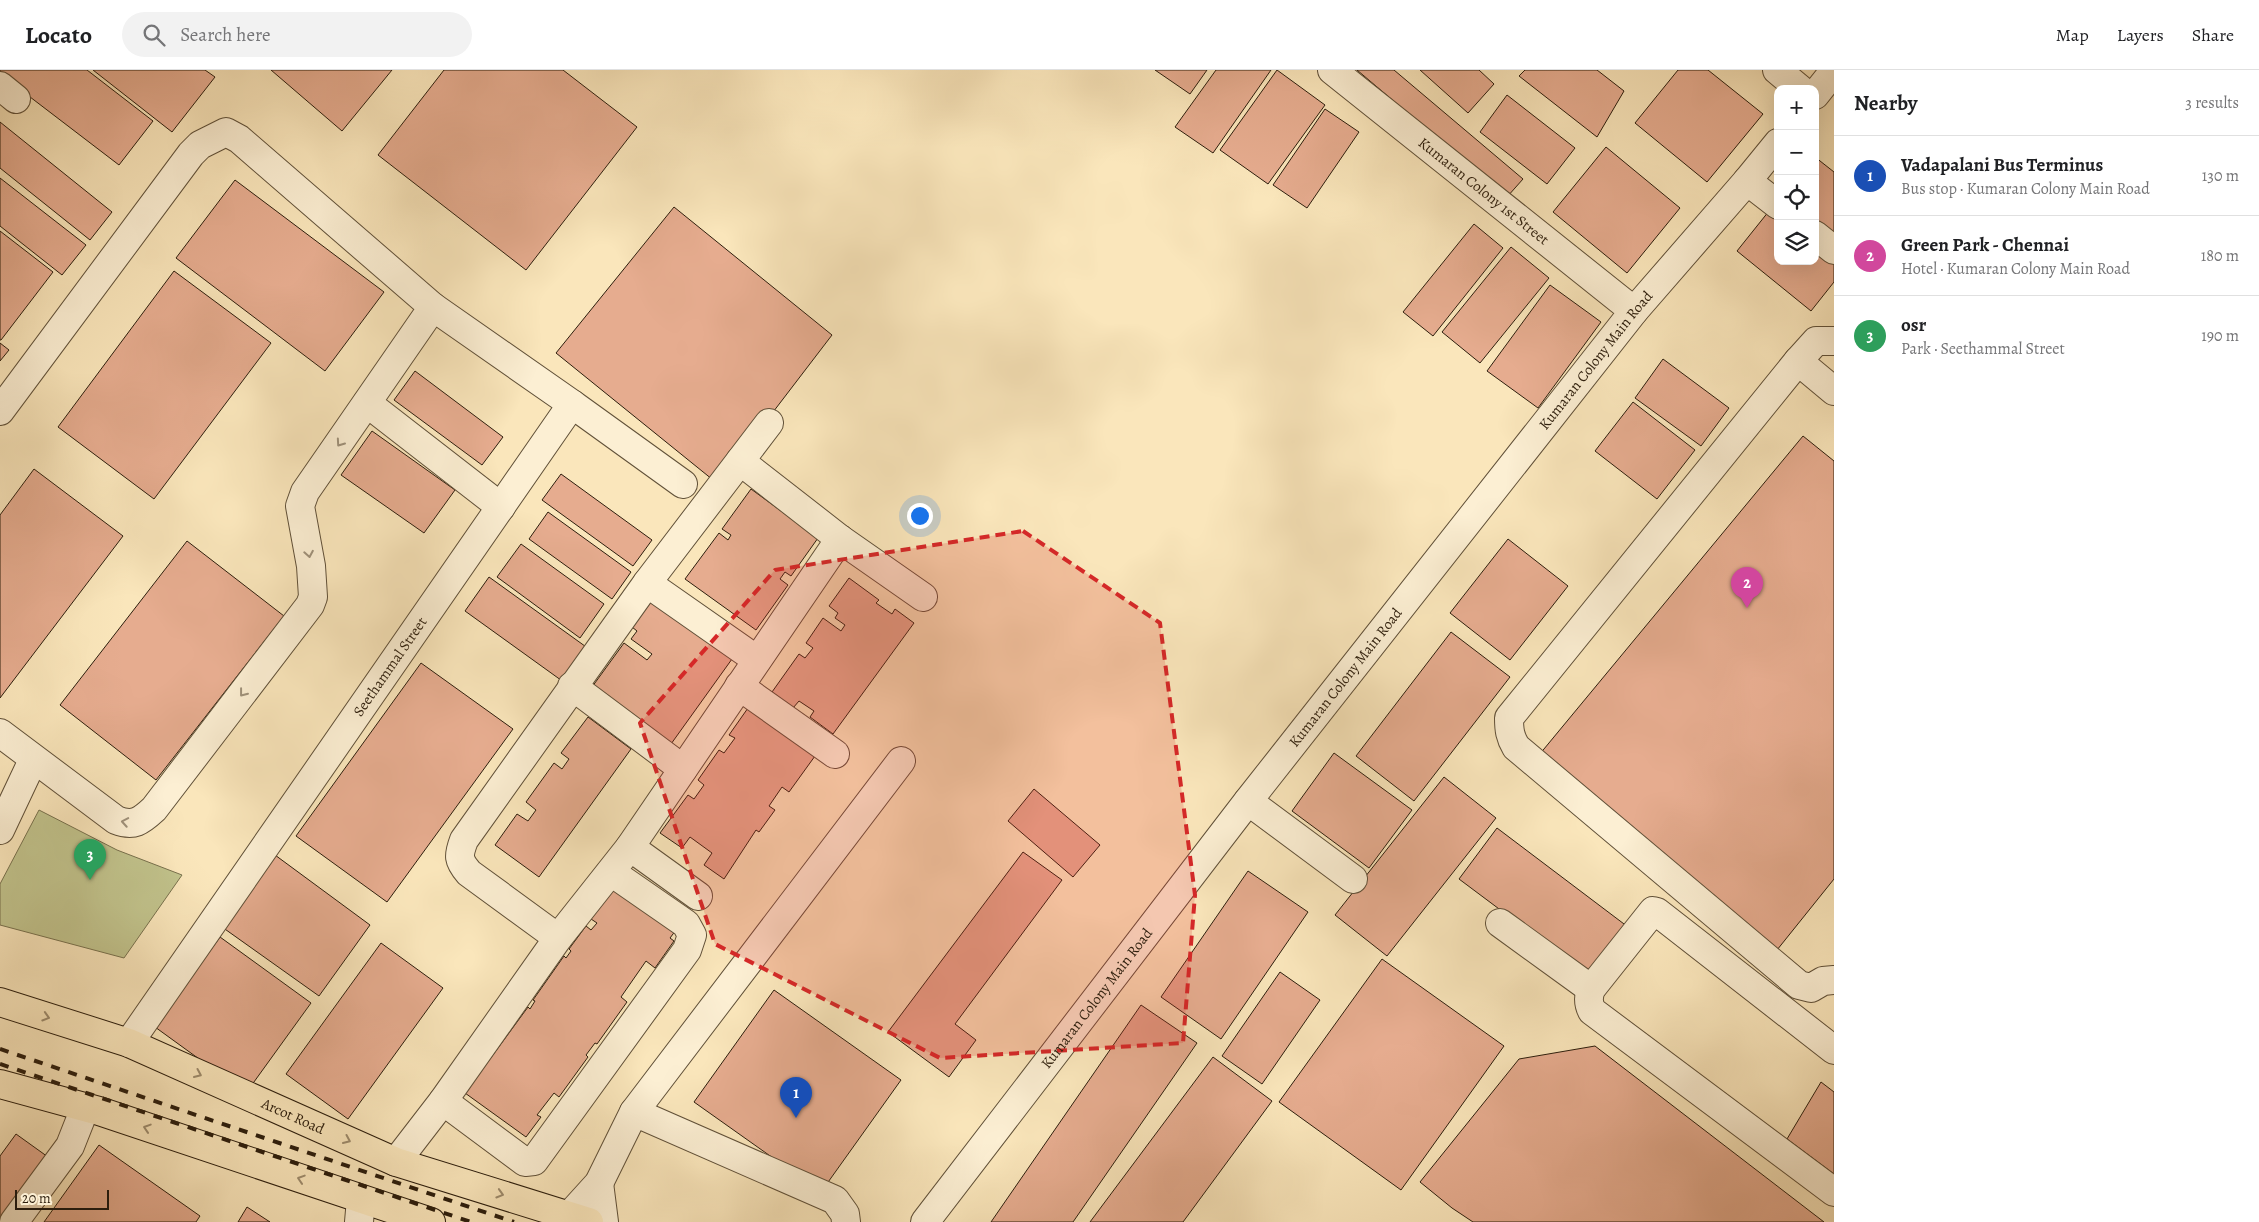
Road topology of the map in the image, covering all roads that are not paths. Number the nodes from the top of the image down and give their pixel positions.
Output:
1 (1332, 70) edge
2 (1777, 70) edge
3 (1834, 70) edge
4 (1795, 85) edge
5 (1819, 90) edge
6 (1774, 148) edge
7 (1748, 182) junction
8 (1774, 202) edge
9 (1819, 238) edge
10 (1834, 250) edge
11 (433, 307) junction
12 (1634, 311) junction
13 (1834, 341) edge
14 (1798, 361) junction
15 (1834, 391) edge
16 (367, 403) junction
17 (572, 404) junction
18 (0, 411) edge
19 (768, 423) dead end
20 (740, 461) junction
21 (683, 484) dead end
22 (501, 507) junction
23 (840, 539) junction
24 (647, 583) junction
25 (924, 598) dead end
26 (756, 660) junction
27 (572, 686) junction
28 (739, 686) junction
29 (0, 733) edge
30 (835, 754) dead end
31 (33, 760) junction
32 (901, 761) dead end
33 (683, 769) junction
34 (1248, 801) junction
35 (0, 830) edge
36 (630, 847) junction
37 (611, 872) junction
38 (1353, 879) dead end
39 (698, 896) dead end
40 (1500, 923) dead end
41 (558, 938) junction
42 (1834, 980) edge
43 (1591, 988) junction
44 (0, 1002) edge
45 (129, 1043) junction
46 (1834, 1050) edge
47 (0, 1084) edge
48 (443, 1101) junction
49 (85, 1108) junction
50 (634, 1112) junction
51 (396, 1162) junction
52 (600, 1183) junction
53 (1834, 1192) edge
54 (360, 1210) edge
55 (575, 1220) edge
56 (14, 1222) edge
57 (431, 1222) edge
58 (604, 1222) edge
59 (846, 1222) edge
60 (925, 1222) edge

1 - 12 street, Kumaran Colony 1st Street
2 - 4 street
3 - 5 street
6 - 7 street, Kumaran Colony Main Road
7 - 8 street
7 - 12 street, Kumaran Colony Main Road
9 - 10 street
11 - 16 street
11 - 17 street
11 - 18 street
12 - 34 street, Kumaran Colony Main Road
13 - 14 street
14 - 15 street
14 - 42 street
16 - 22 street
16 -> 31 street
17 - 21 street
17 - 22 street, Seethammal Street
19 - 20 street
20 - 23 street
20 - 24 street
22 - 45 street, Seethammal Street
23 - 25 street
23 - 26 street
24 - 26 street
24 - 27 street
26 - 28 street
27 - 33 street
27 - 41 street
28 - 30 street
28 - 33 street
29 - 31 street
31 - 35 street
32 - 50 street
33 - 36 street
34 - 38 street
34 - 60 street, Kumaran Colony Main Road
36 - 37 street
36 - 39 street
37 - 41 street
37 - 48 street
40 - 43 street
41 - 48 street
43 - 46 street
43 - 53 street
44 -> 45 main road, Arcot Road
45 -> 51 main road, Arcot Road
47 - 49 main road
48 - 51 street
54 -> 49 main road
49 - 56 street
50 - 52 street
50 - 59 street
51 -> 55 main road, Arcot Road
52 - 55 street
52 - 58 street
54 - 57 main road

